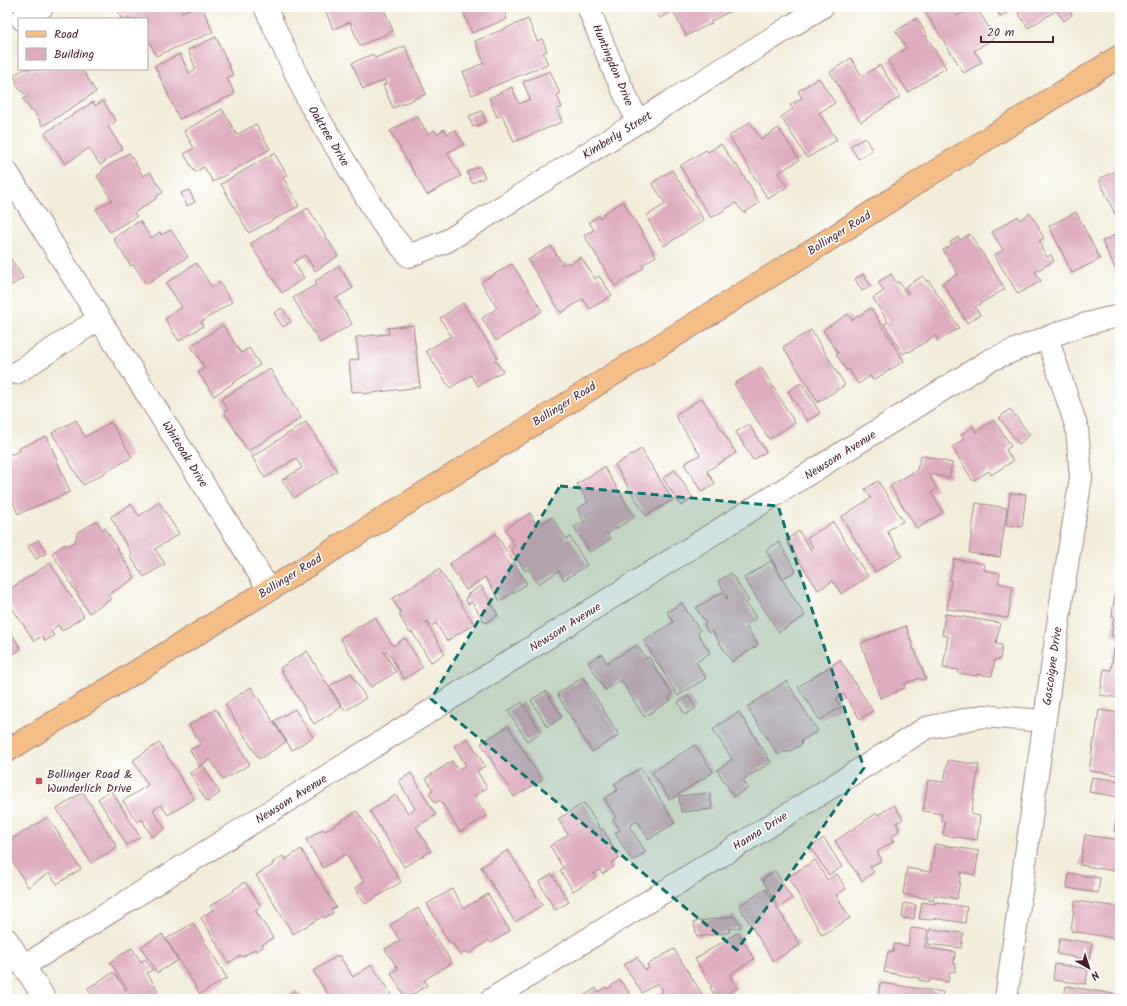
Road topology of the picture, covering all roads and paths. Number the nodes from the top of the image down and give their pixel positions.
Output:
1 (42, 7) edge
2 (265, 7) edge
3 (588, 7) edge
4 (822, 7) edge
5 (24, 18) edge
6 (18, 22) edge
7 (7, 29) edge
8 (1120, 56) edge
9 (638, 122) junction
10 (7, 172) edge
11 (409, 256) joint
12 (1120, 316) edge
13 (99, 319) junction
14 (1047, 337) junction
15 (16, 373) dead end
16 (269, 590) junction
17 (1044, 721) junction
18 (7, 751) edge
19 (7, 940) edge
20 (24, 966) junction
21 (45, 999) edge
22 (492, 999) edge
23 (1006, 999) edge

1 - 5 street
2 - 11 street, Oaktree Drive
3 - 9 street, Huntingdon Drive
4 - 9 street, Kimberly Street
6 - 7 street
8 - 16 main road, Bollinger Road
9 - 11 street, Kimberly Street
10 - 13 street, Whiteoak Drive
12 - 14 street, Newsom Avenue
13 - 15 street
13 - 16 street, Whiteoak Drive
14 - 17 street, Gascoigne Drive
14 - 20 street, Newsom Avenue
16 - 18 main road, Bollinger Road
17 - 22 street, Hanna Drive
17 - 23 street, Gascoigne Drive
19 - 20 street
20 - 21 street

